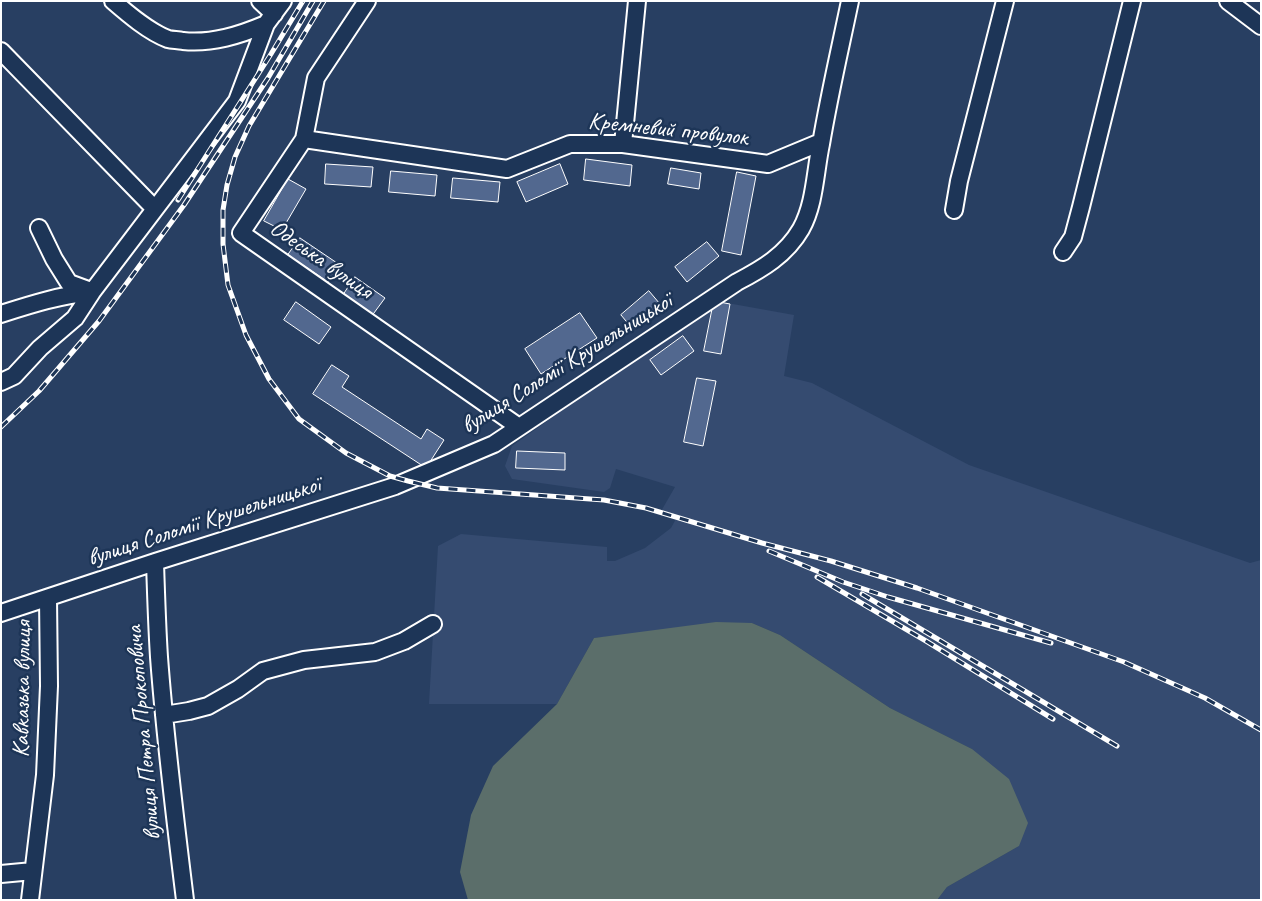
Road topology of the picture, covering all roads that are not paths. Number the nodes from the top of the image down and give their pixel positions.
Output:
1 (113, 1) edge
2 (260, 1) edge
3 (367, 1) edge
4 (637, 1) edge
5 (850, 1) edge
6 (1004, 1) edge
7 (1132, 1) edge
8 (1228, 1) edge
9 (275, 13) edge
10 (1261, 26) edge
11 (1, 51) edge
12 (304, 139) junction
13 (821, 142) junction
14 (623, 144) junction
15 (155, 209) junction
16 (954, 210) dead end
17 (39, 228) dead end
18 (1063, 252) dead end
19 (92, 292) junction
20 (1, 314) edge
21 (1, 382) edge
22 (519, 427) junction
23 (155, 562) junction
24 (48, 598) junction
25 (1, 613) edge
26 (433, 624) dead end
27 (164, 715) junction
28 (33, 871) junction
29 (1, 874) edge
30 (30, 900) edge
31 (185, 900) edge

1 - 9 street
2 - 9 street
3 - 12 street, Одеська вулиця
4 - 14 street
5 - 13 street, вулиця Соломії Крушельницької
6 - 16 street
7 - 18 street
8 - 10 street
9 - 15 street
11 - 15 street
12 - 14 street, Кремневий провулок
12 - 22 street, Одеська вулиця
13 - 14 street, Кремневий провулок
13 - 22 street, вулиця Соломії Крушельницької
15 - 19 street
17 - 19 street
19 - 20 street
19 - 21 street
22 - 23 street, вулиця Соломії Крушельницької
23 - 24 street, вулиця Соломії Крушельницької
23 - 27 street, вулиця Петра Прокоповича
24 - 25 street, вулиця Соломії Крушельницької
24 - 28 street, Кавказька вулиця
26 - 27 street
27 - 31 street, вулиця Петра Прокоповича
28 - 29 street
28 - 30 street, Кавказька вулиця

